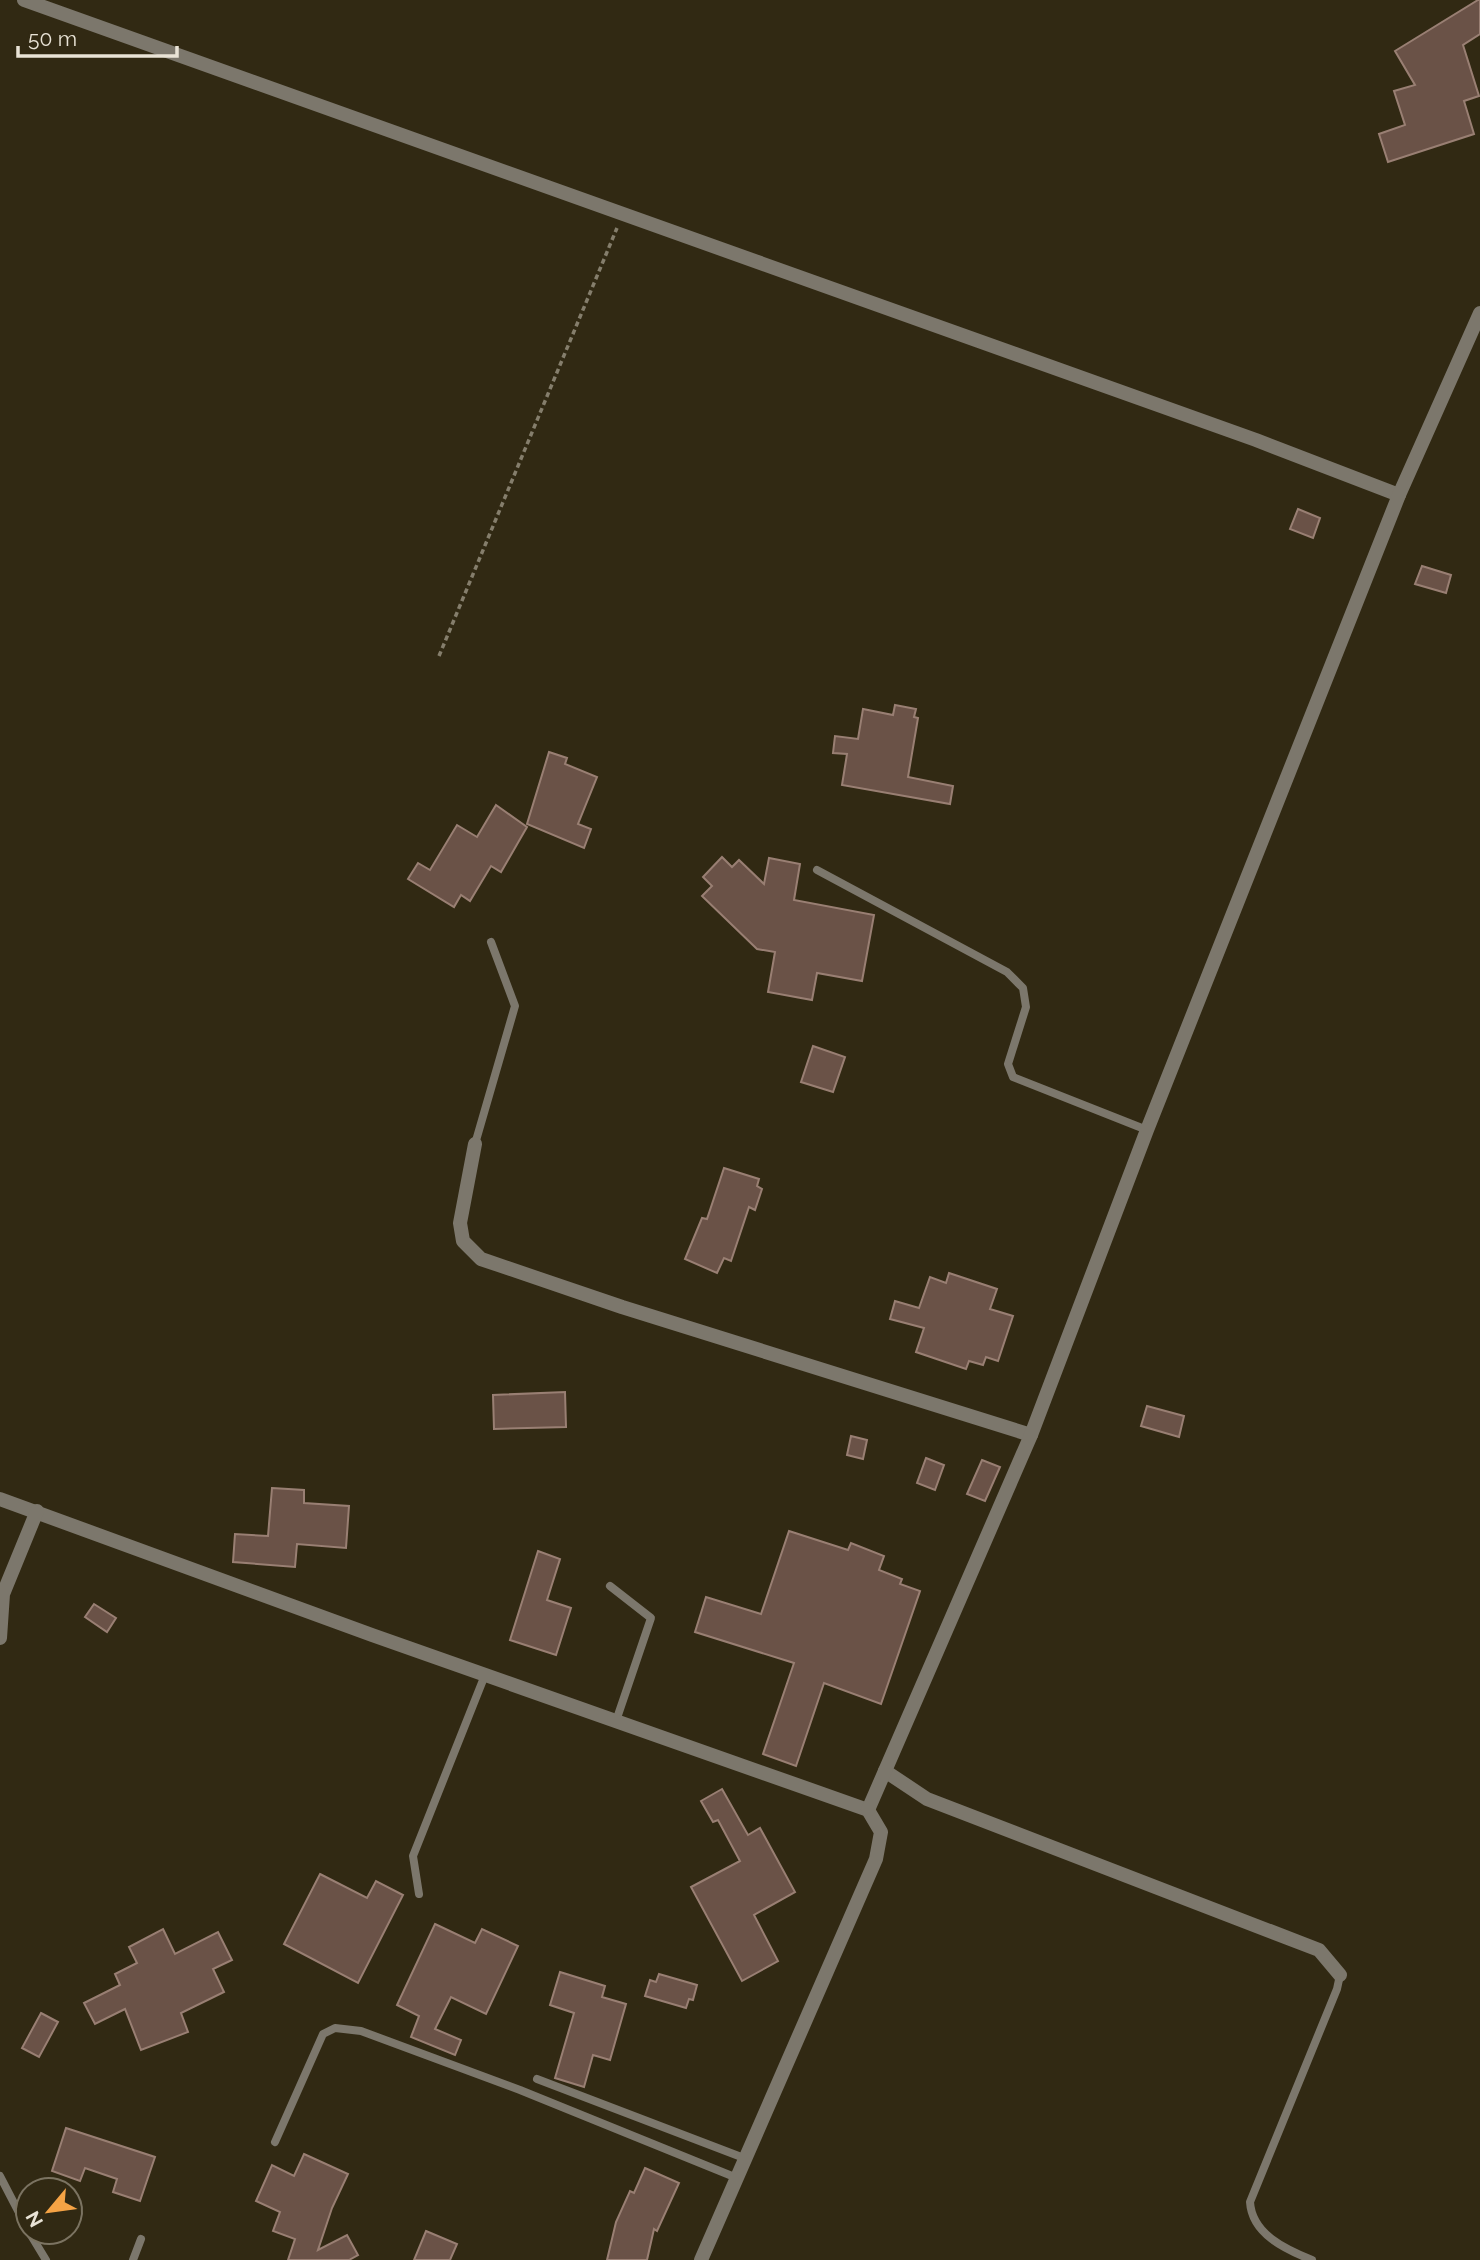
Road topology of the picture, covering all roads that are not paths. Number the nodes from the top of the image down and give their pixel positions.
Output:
1 (24, 0) edge
2 (1479, 317) edge
3 (1399, 495) junction
4 (817, 870) dead end
5 (491, 942) dead end
6 (1147, 1130) junction
7 (475, 1144) joint
8 (1031, 1435) junction
9 (0, 1499) edge
10 (37, 1511) junction
11 (610, 1586) dead end
12 (0, 1638) edge
13 (485, 1675) junction
14 (616, 1721) junction
15 (885, 1771) junction
16 (868, 1810) junction
17 (419, 1894) dead end
18 (1340, 1975) joint
19 (537, 2079) dead end
20 (275, 2142) dead end
21 (744, 2158) junction
22 (0, 2176) edge
23 (737, 2178) junction
24 (14, 2203) edge
25 (141, 2239) dead end
26 (133, 2260) edge
27 (701, 2260) edge
28 (1312, 2260) edge

1 - 3 street
2 - 3 street
3 - 6 street
4 - 6 lane
5 - 7 lane
6 - 8 street
7 - 8 street
8 - 15 street
9 - 10 street
10 - 12 street
10 - 13 street
11 - 14 lane
13 - 14 street
13 - 17 lane
14 - 16 street
15 - 16 street
15 - 18 street
16 - 21 street
18 - 28 lane
19 - 21 lane
20 - 23 lane
21 - 23 street
22 - 24 lane
23 - 27 street
25 - 26 lane

